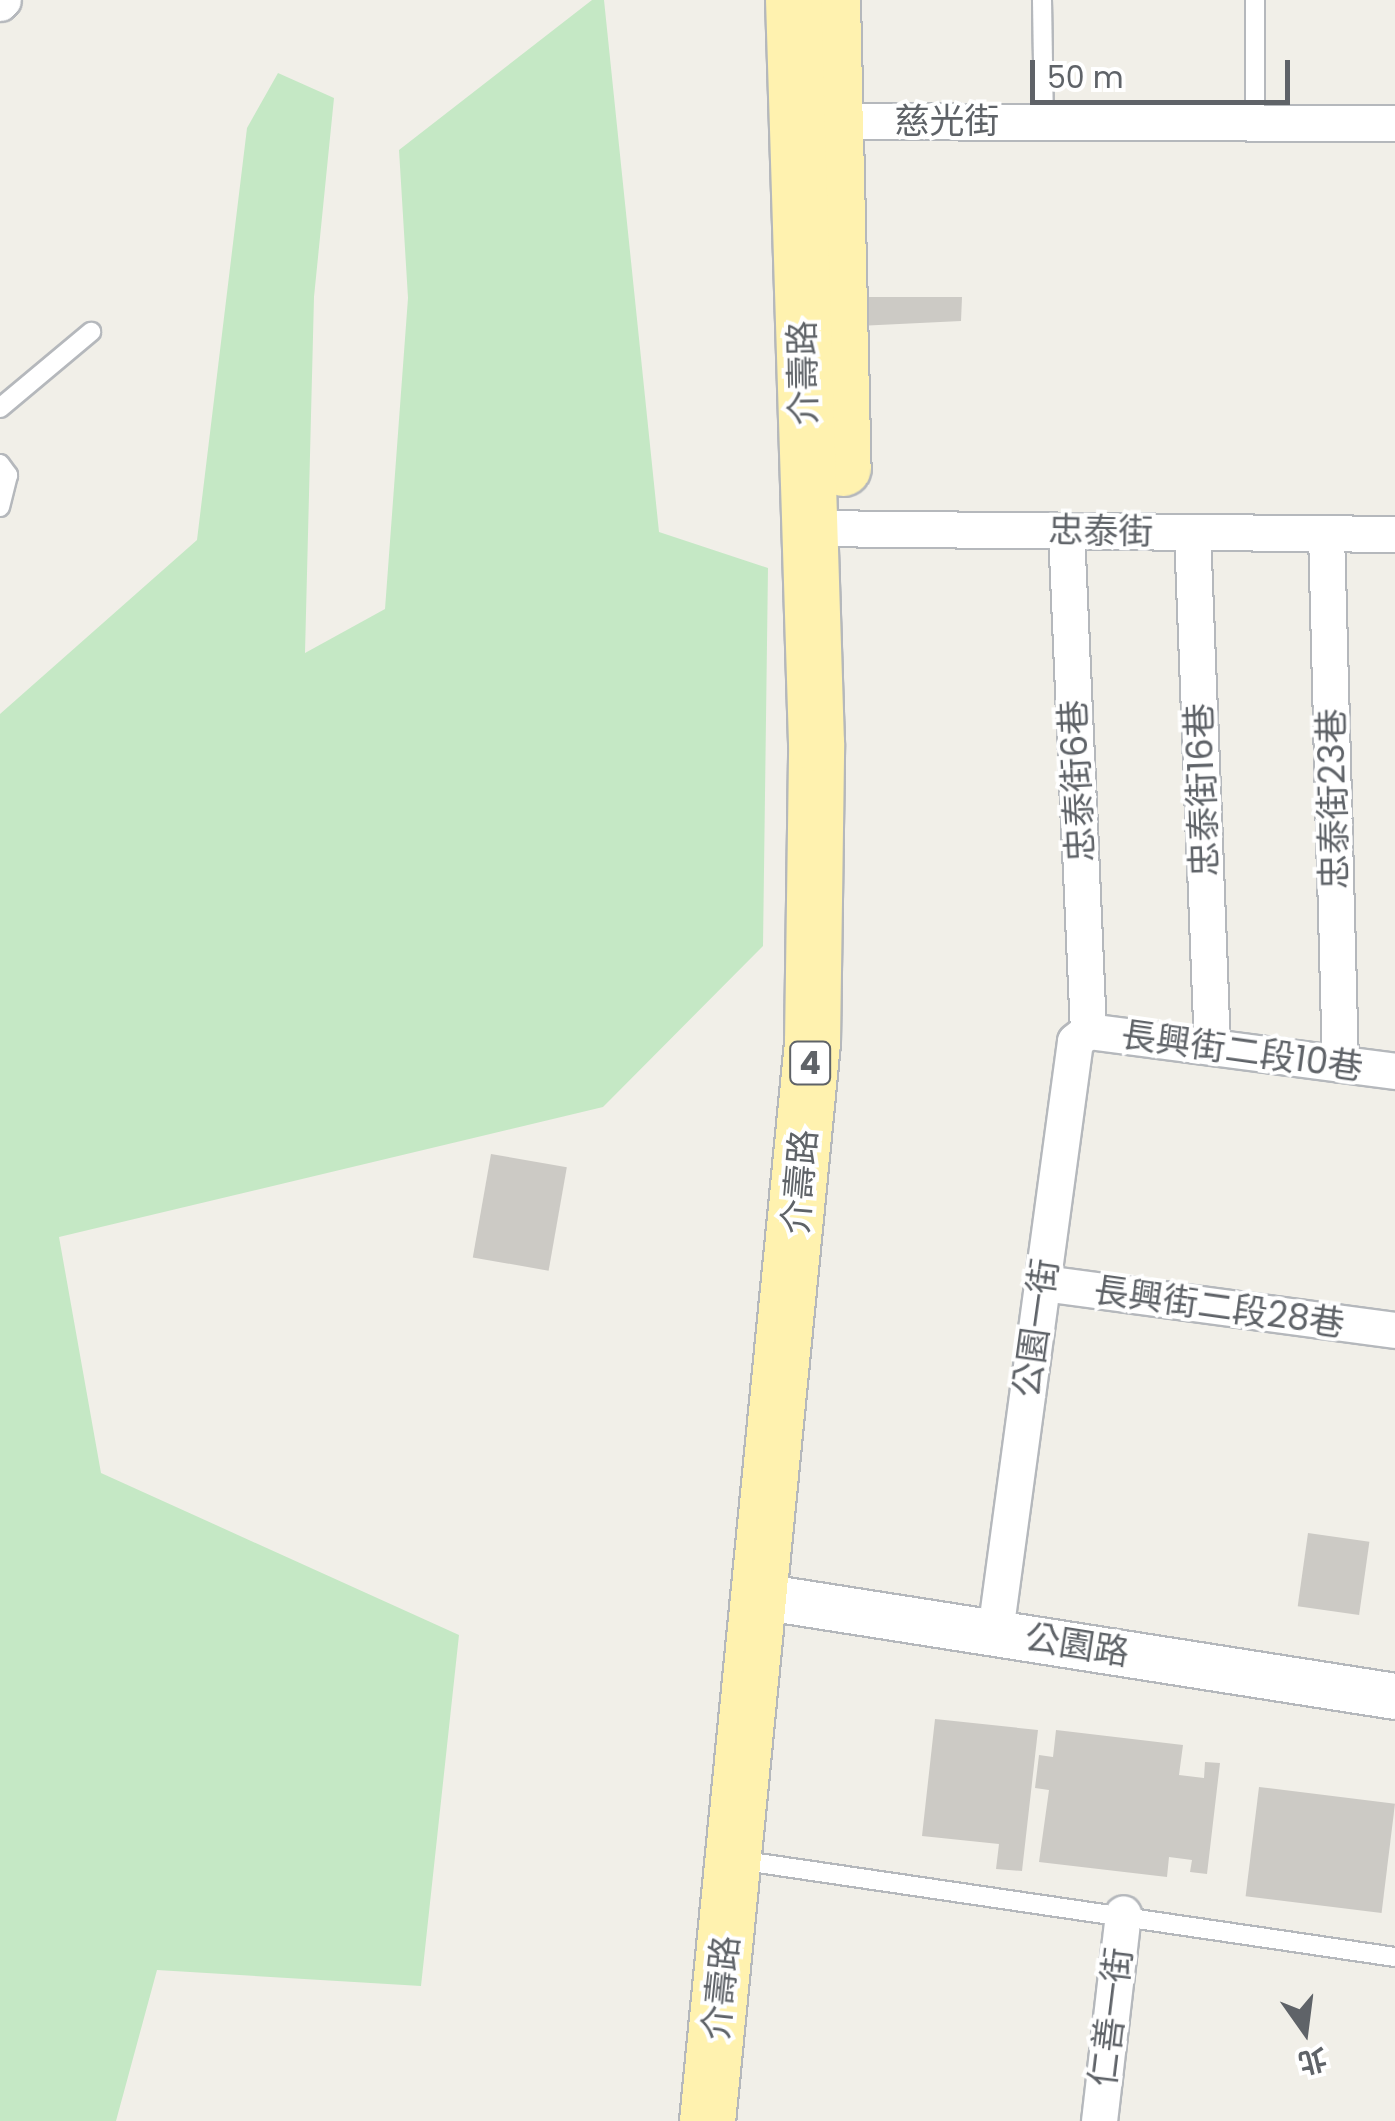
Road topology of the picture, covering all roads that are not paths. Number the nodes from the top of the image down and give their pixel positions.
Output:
1 (794, 0) edge
2 (832, 0) edge
3 (1042, 0) edge
4 (1255, 0) edge
5 (817, 121) junction
6 (1044, 122) junction
7 (1255, 122) junction
8 (1395, 123) edge
9 (90, 332) dead end
10 (0, 408) edge
11 (4, 470) edge
12 (0, 508) edge
13 (825, 529) junction
14 (1066, 531) junction
15 (1192, 532) junction
16 (1326, 533) junction
17 (1395, 534) edge
18 (1088, 1031) junction
19 (1212, 1047) junction
20 (1340, 1064) junction
21 (1395, 1071) edge
22 (1042, 1284) junction
23 (1395, 1330) edge
24 (777, 1599) junction
25 (995, 1632) junction
26 (1395, 1696) edge
27 (751, 1862) junction
28 (1123, 1913) junction
29 (1395, 1957) edge
30 (707, 2121) edge
31 (744, 2121) edge
32 (1099, 2121) edge

1 - 5 main road, 介壽路 / 4
2 - 5 main road, 介壽路 / 4
3 - 6 lane
4 - 7 lane
5 - 6 street, 慈光街
5 - 13 main road, 介壽路 / 4
6 - 7 street, 慈光街
7 - 8 street, 慈光街
9 - 10 lane
11 - 12 lane
13 - 14 street, 忠泰街
13 - 24 main road, 介壽路 / 4
14 - 15 street, 忠泰街
14 - 18 street, 忠泰街6巷
15 - 16 street, 忠泰街
15 - 19 street, 忠泰街16巷
16 - 17 street, 忠泰街
16 - 20 street, 忠泰街23巷
18 - 19 street, 長興街二段10巷
18 - 22 street, 公園一街
19 - 20 street, 長興街二段10巷
20 - 21 street, 長興街二段10巷
22 - 23 street, 長興街二段28巷
22 - 25 street, 公園一街
24 - 25 street, 公園路
24 - 27 main road, 介壽路 / 4
25 - 26 street, 公園路
27 - 28 lane
27 - 30 main road, 介壽路 / 4
27 - 31 main road, 介壽路 / 4
28 - 29 lane
28 - 32 street, 仁善一街

